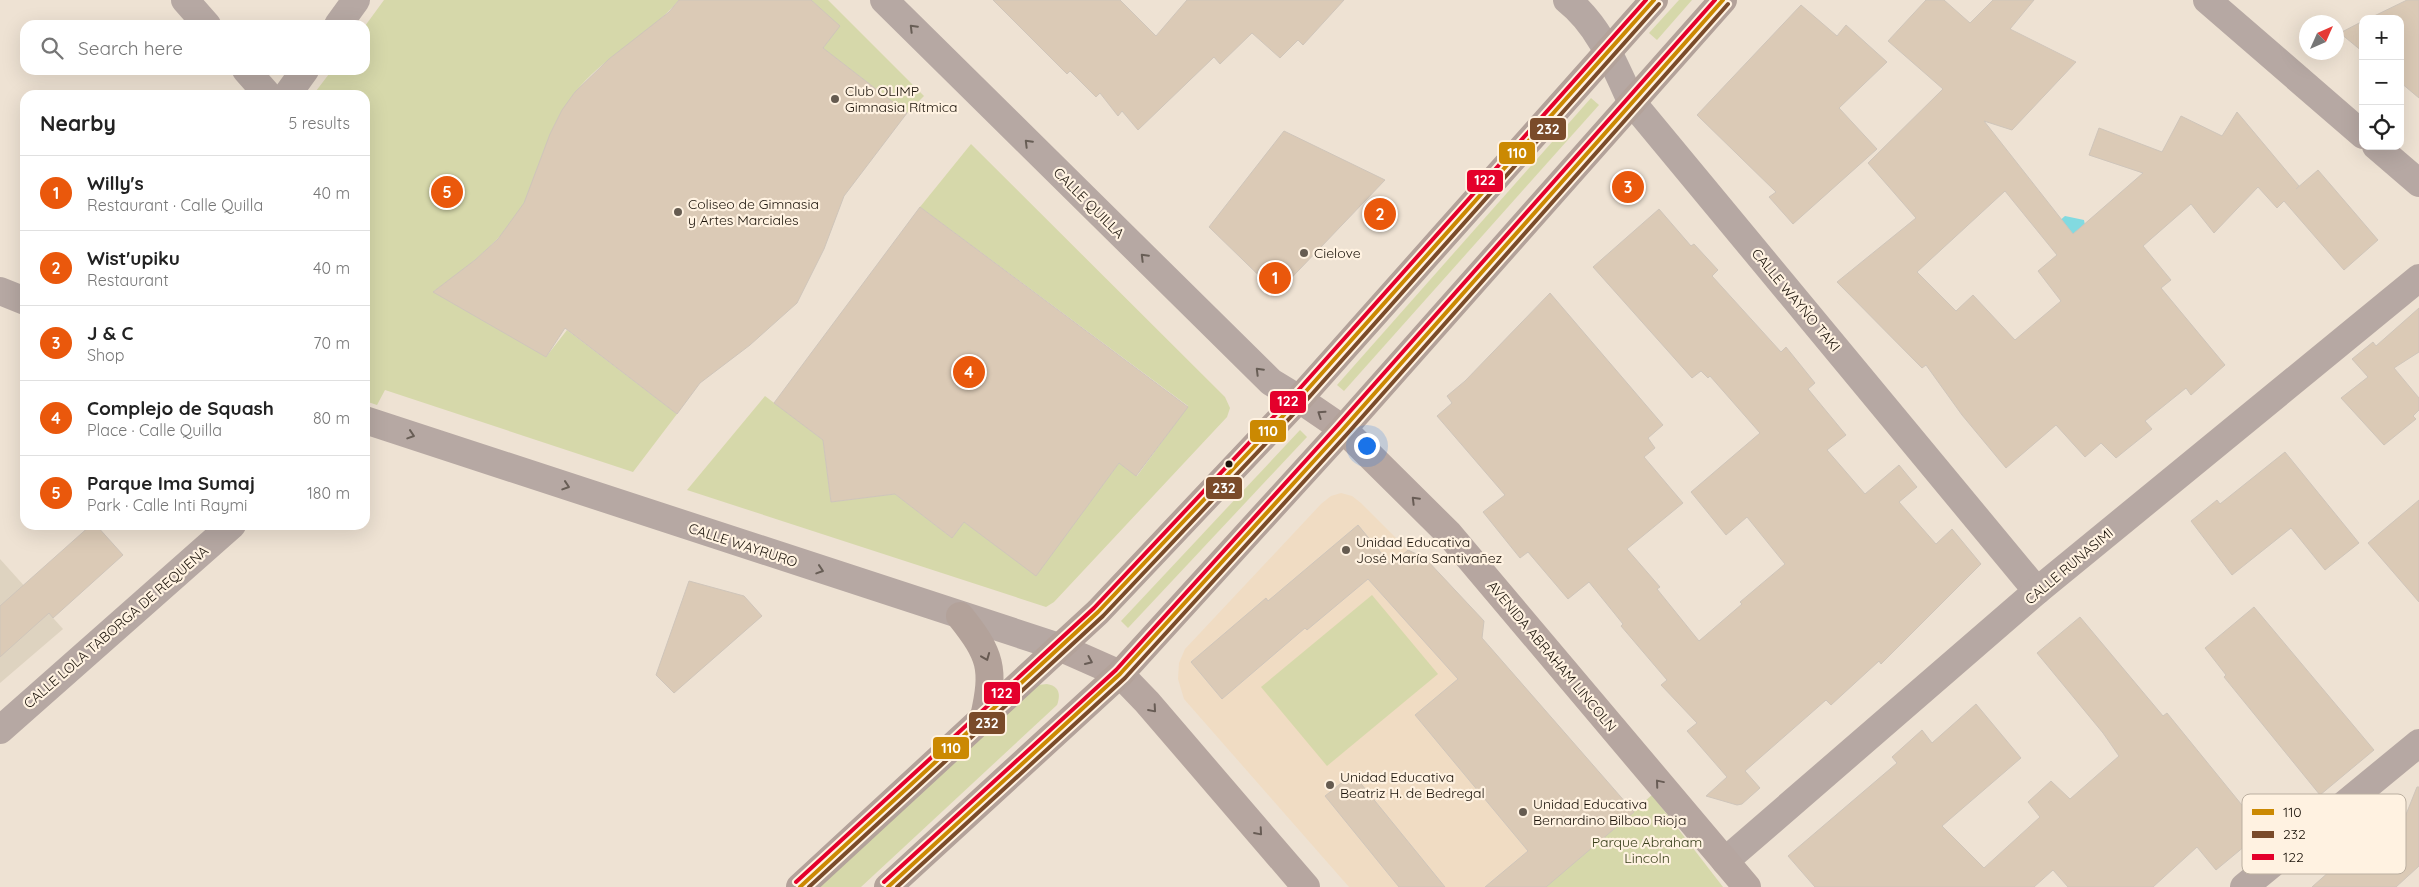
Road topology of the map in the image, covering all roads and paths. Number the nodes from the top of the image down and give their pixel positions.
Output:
1 (185, 0) edge
2 (356, 0) edge
3 (884, 0) edge
4 (1567, 0) edge
5 (1654, 0) edge
6 (1723, 0) edge
7 (2207, 0) edge
8 (203, 20) edge
9 (342, 20) edge
10 (1608, 51) junction
11 (250, 75) edge
12 (301, 75) edge
13 (264, 90) edge
14 (291, 90) edge
15 (1631, 101) junction
16 (2359, 132) edge
17 (2381, 150) edge
18 (2419, 183) edge
19 (2419, 278) edge
20 (0, 291) edge
21 (20, 299) edge
22 (1299, 399) junction
23 (370, 422) edge
24 (1343, 429) junction
25 (226, 530) edge
26 (2037, 591) junction
27 (960, 616) junction
28 (1058, 648) junction
29 (1120, 674) junction
30 (984, 717) junction
31 (0, 730) edge
32 (2419, 743) edge
33 (2357, 794) edge
34 (1725, 861) junction
35 (2260, 874) edge
36 (800, 887) edge
37 (888, 887) edge
38 (1306, 887) edge
39 (1747, 887) edge
40 (2244, 887) edge

1 - 8 street
2 - 9 street
22 -> 3 street, CALLE QUILLA
4 - 10 street, CALLE WAYÑO TAKI
5 - 10 highway
6 - 15 highway
7 - 16 street
10 - 15 street, CALLE WAYÑO TAKI
10 - 22 highway
11 - 13 street
12 - 14 street
15 - 24 highway
15 - 26 street, CALLE WAYÑO TAKI
17 - 18 street
19 - 26 street, CALLE RUNASIMI
20 - 21 street
24 -> 22 street, AVENIDA ABRAHAM LINCOLN
22 - 28 highway
23 -> 27 street, CALLE WAYRURO
24 - 29 highway
34 -> 24 street, AVENIDA ABRAHAM LINCOLN
25 - 31 street, CALLE LOLA TABORGA DE REQUENA
26 - 34 street, CALLE RUNASIMI
27 - 28 street, CALLE WAYRURO
27 -> 30 highway
28 -> 29 street, CALLE WAYRURO
28 - 30 highway
29 - 37 highway
29 -> 38 street
30 - 36 highway
32 - 33 street
34 - 39 street, AVENIDA ABRAHAM LINCOLN
35 - 40 street

